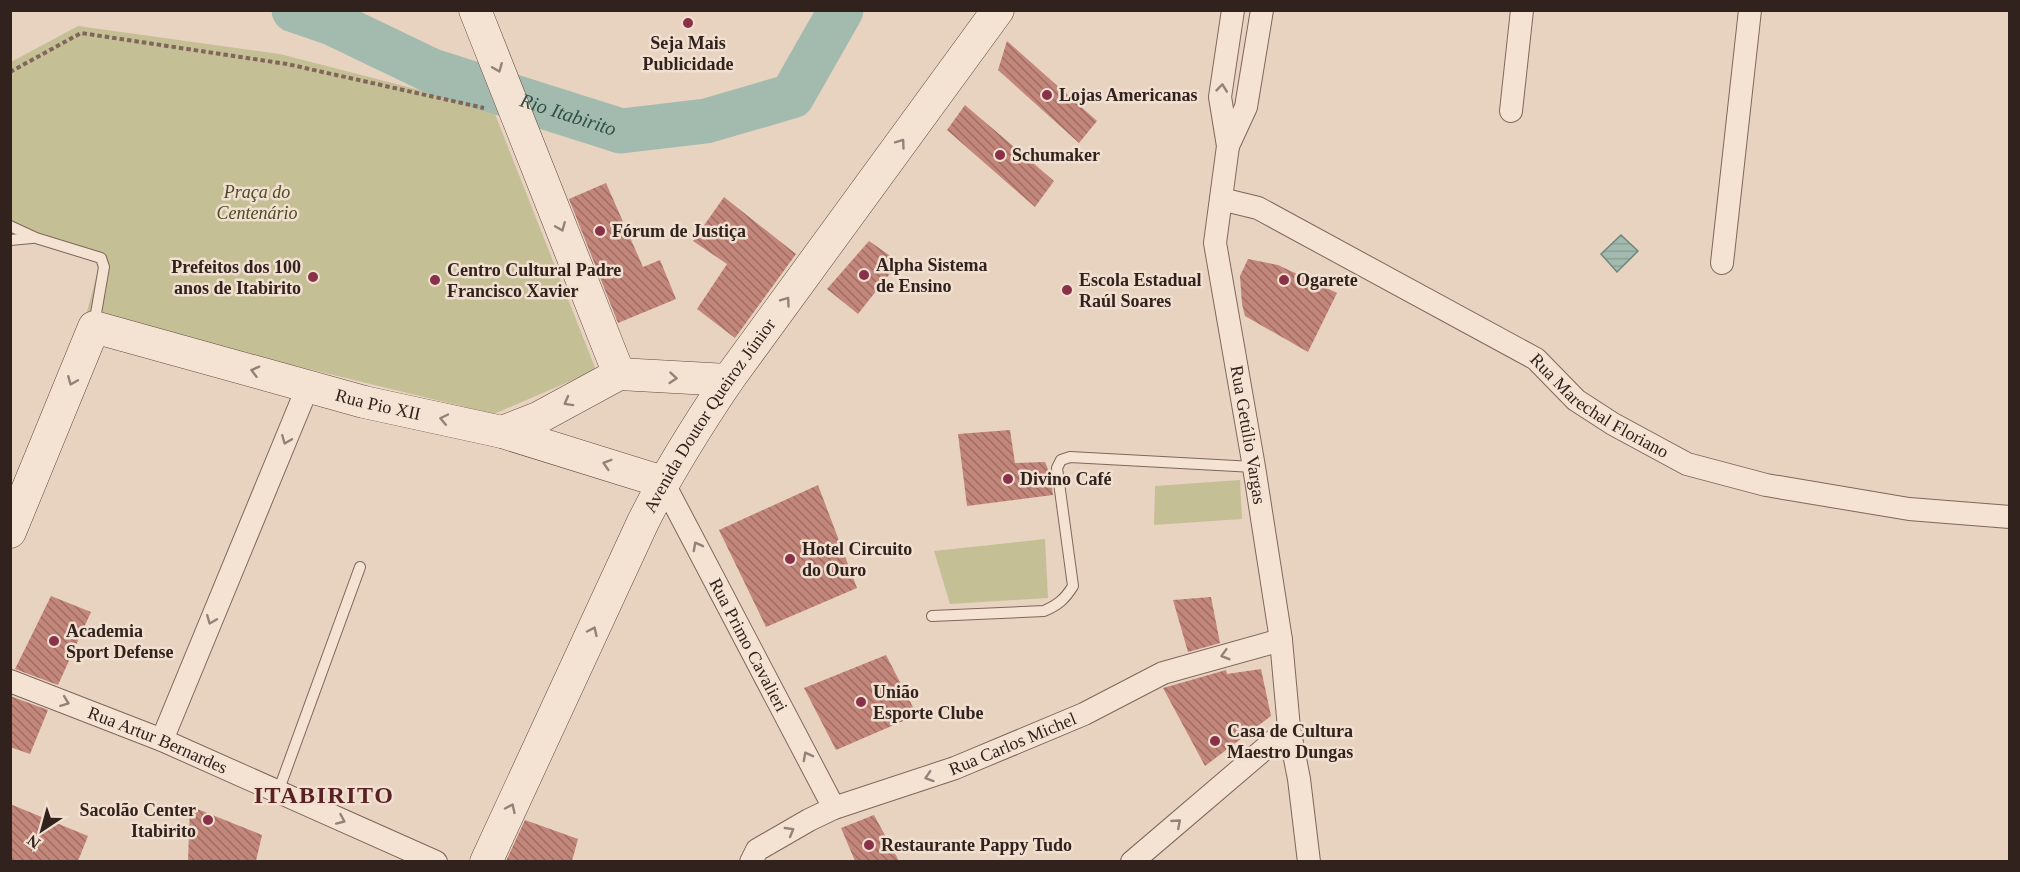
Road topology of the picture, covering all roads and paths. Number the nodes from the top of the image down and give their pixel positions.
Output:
1 (998, 10) edge
2 (1233, 10) edge
3 (1262, 10) edge
4 (1522, 10) edge
5 (1750, 10) edge
6 (476, 12) edge
7 (10, 72) edge
8 (1511, 111) dead end
9 (517, 115) junction
10 (1228, 146) junction
11 (1221, 199) junction
12 (10, 226) edge
13 (36, 238) junction
14 (10, 240) edge
15 (1722, 263) dead end
16 (94, 327) junction
17 (619, 374) junction
18 (728, 380) junction
19 (308, 386) junction
20 (502, 432) junction
21 (1254, 467) junction
22 (663, 482) junction
23 (2010, 517) edge
24 (10, 532) edge
25 (360, 567) dead end
26 (932, 616) dead end
27 (1281, 639) junction
28 (10, 681) edge
29 (1289, 728) junction
30 (162, 740) junction
31 (278, 792) junction
32 (834, 808) junction
33 (436, 861) edge
34 (486, 861) edge
35 (752, 861) edge
36 (1132, 861) edge
37 (1309, 861) edge

18 -> 1 main road, Avenida Doutor Queiroz Júnior
10 -> 2 street, Rua Getúlio Vargas
3 - 10 street
4 - 8 street
5 - 15 street
6 -> 9 main road
7 - 9 path
9 -> 17 main road
10 - 11 street, Rua Getúlio Vargas
11 - 21 street, Rua Getúlio Vargas
11 - 23 street, Rua Marechal Floriano
12 - 13 lane
13 - 14 lane
13 - 16 lane
19 -> 16 main road, Rua Pio XII
16 -> 24 main road
17 -> 18 main road
17 -> 20 main road
18 - 22 main road, Avenida Doutor Queiroz Júnior
20 -> 19 main road, Rua Pio XII
19 -> 30 street
22 -> 20 main road, Rua Pio XII
21 - 26 lane
21 - 27 street, Rua Getúlio Vargas
32 -> 22 street, Rua Primo Cavalieri
34 -> 22 main road, Avenida Doutor Queiroz Júnior
25 - 31 lane
27 - 29 street, Rua Getúlio Vargas
27 -> 32 street, Rua Carlos Michel
28 -> 30 street, Rua Artur Bernardes
36 -> 29 street
29 - 37 street, Rua Getúlio Vargas
30 - 31 street, Rua Artur Bernardes
31 -> 33 street, Rua Artur Bernardes
35 -> 32 street, Rua Carlos Michel

